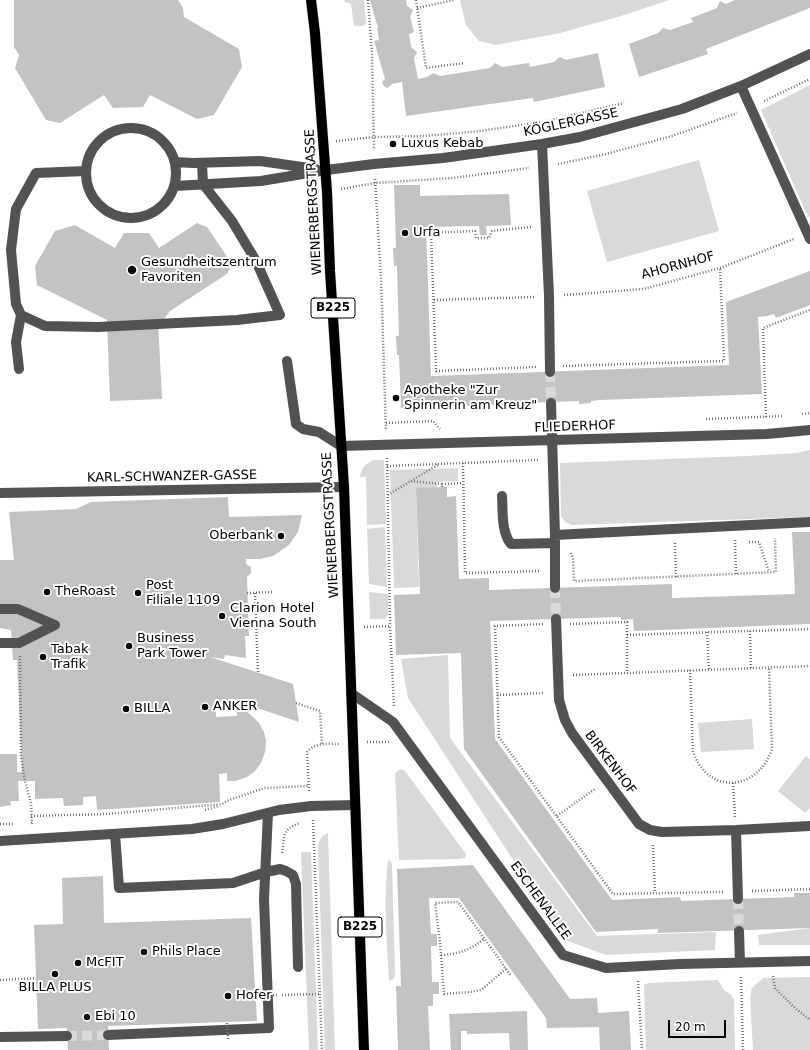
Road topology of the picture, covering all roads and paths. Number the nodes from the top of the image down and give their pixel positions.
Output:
1 (311, 0) edge
2 (368, 0) edge
3 (416, 0) edge
4 (454, 0) edge
5 (417, 8) junction
6 (810, 54) edge
7 (465, 63) dead end
8 (741, 86) junction
9 (624, 103) dead end
10 (375, 137) junction
11 (324, 143) junction
12 (542, 144) junction
13 (175, 162) junction
14 (202, 163) junction
15 (374, 164) junction
16 (326, 170) junction
17 (86, 171) junction
18 (203, 184) junction
19 (175, 186) junction
20 (809, 237) edge
21 (549, 296) junction
22 (434, 300) dead end
23 (810, 310) edge
24 (22, 315) junction
25 (287, 361) dead end
26 (19, 369) dead end
27 (550, 372) tunnel mouth
28 (551, 403) tunnel mouth
29 (810, 413) edge
30 (797, 415) dead end
31 (789, 416) dead end
32 (766, 417) junction
33 (705, 419) dead end
34 (386, 423) junction
35 (447, 428) dead end
36 (810, 430) edge
37 (767, 434) junction
38 (552, 441) junction
39 (387, 445) junction
40 (341, 446) junction
41 (553, 459) junction
42 (462, 463) junction
43 (440, 464) junction
44 (387, 466) junction
45 (411, 481) junction
46 (463, 483) junction
47 (344, 487) junction
48 (0, 493) edge
49 (388, 495) junction
50 (502, 496) dead end
51 (810, 522) edge
52 (555, 539) junction
53 (735, 541) dead end
54 (741, 541) dead end
55 (747, 541) dead end
56 (775, 543) dead end
57 (735, 558) dead end
58 (573, 559) dead end
59 (675, 560) dead end
60 (555, 570) junction
61 (769, 572) junction
62 (736, 574) junction
63 (676, 577) junction
64 (555, 588) tunnel mouth
65 (272, 592) dead end
66 (247, 593) dead end
67 (255, 593) junction
68 (0, 609) edge
69 (556, 619) tunnel mouth
70 (537, 624) dead end
71 (574, 624) dead end
72 (390, 626) junction
73 (349, 627) junction
74 (810, 629) edge
75 (750, 631) junction
76 (707, 632) junction
77 (627, 635) junction
78 (0, 643) edge
79 (20, 654) dead end
80 (810, 666) edge
81 (751, 668) junction
82 (769, 668) junction
83 (690, 670) junction
84 (709, 670) junction
85 (258, 672) dead end
86 (627, 673) junction
87 (558, 676) junction
88 (351, 692) junction
89 (559, 693) junction
90 (497, 695) junction
91 (296, 703) dead end
92 (393, 722) junction
93 (322, 745) dead end
94 (607, 780) junction
95 (733, 783) junction
96 (308, 786) dead end
97 (355, 805) junction
98 (311, 806) junction
99 (268, 813) junction
100 (31, 816) junction
101 (557, 816) junction
102 (313, 822) junction
103 (24, 823) dead end
104 (0, 824) edge
105 (16, 824) dead end
106 (810, 826) edge
107 (736, 830) junction
108 (115, 834) junction
109 (0, 841) edge
110 (653, 861) dead end
111 (280, 869) junction
112 (266, 872) junction
113 (810, 889) edge
114 (655, 893) junction
115 (738, 896) junction
116 (739, 931) tunnel mouth
117 (484, 939) junction
118 (441, 955) junction
119 (810, 961) edge
120 (740, 962) junction
121 (771, 962) junction
122 (637, 966) junction
123 (298, 967) dead end
124 (506, 969) junction
125 (511, 976) dead end
126 (36, 978) dead end
127 (0, 980) edge
128 (320, 994) junction
129 (255, 996) dead end
130 (810, 1020) edge
131 (227, 1023) dead end
132 (108, 1035) tunnel mouth
133 (67, 1036) tunnel mouth
134 (0, 1037) edge
135 (228, 1039) dead end
136 (322, 1050) edge
137 (364, 1050) edge
138 (642, 1050) edge
139 (743, 1050) edge

1 - 11 main road, WIENERBERGSTRASSE / B225
2 - 10 path
3 - 5 path
4 - 5 path
5 - 7 path
6 - 8 street, KÖGLERGASSE
8 - 12 street, KÖGLERGASSE
8 - 20 street
9 - 10 path
10 - 11 path
10 - 15 path
11 - 16 main road, WIENERBERGSTRASSE / B225
12 - 15 street, KÖGLERGASSE
12 - 21 street
13 - 14 street
13 - 17 street
13 - 19 street
14 - 16 street
14 - 18 street
15 - 16 street, KÖGLERGASSE
15 - 34 path
16 - 18 street
16 - 40 main road, WIENERBERGSTRASSE / B225
17 - 19 street
17 - 24 street
18 - 19 street
18 - 24 street
20 - 21 path, AHORNHOF
21 - 22 path, AHORNHOF
21 - 27 street
23 - 32 path
24 - 26 street
25 - 40 street
28 - 38 street
29 - 30 path
31 - 32 path
32 - 33 path
32 - 37 path
34 - 35 path
34 - 39 path
36 - 37 street, FLIEDERHOF
37 - 38 street, FLIEDERHOF
38 - 39 street, FLIEDERHOF
38 - 41 street
39 - 40 street, FLIEDERHOF
39 - 44 path
40 - 47 main road, WIENERBERGSTRASSE / B225
41 - 42 path
41 - 52 street
42 - 43 path
42 - 46 path
43 - 44 path
43 - 45 path
44 - 49 path
45 - 46 path
45 - 49 path
46 - 60 path
47 - 48 street, KARL-SCHWANZER-GASSE
47 - 73 main road, WIENERBERGSTRASSE / B225
49 - 72 path
50 - 52 street
51 - 52 street
52 - 60 street
53 - 54 path
55 - 61 path
56 - 61 path
57 - 62 path
58 - 63 path
59 - 63 path
60 - 64 street
61 - 62 path
62 - 63 path
65 - 67 path
66 - 67 path
67 - 85 path
68 - 78 street
69 - 87 street, BIRKENHOF
70 - 90 path
71 - 77 path
72 - 73 path
72 - 92 path
73 - 88 main road, WIENERBERGSTRASSE / B225
74 - 75 path
75 - 76 path
75 - 81 path
76 - 77 path
76 - 84 path
77 - 86 path
79 - 100 path
80 - 82 path
81 - 82 path
81 - 84 path
82 - 95 path
83 - 84 path
83 - 86 path
83 - 95 path
86 - 87 path
87 - 89 street, BIRKENHOF
88 - 92 street, ESCHENALLEE
88 - 97 main road, WIENERBERGSTRASSE / B225
89 - 90 path
89 - 94 street, BIRKENHOF
90 - 101 path
91 - 93 path
92 - 122 street, ESCHENALLEE
94 - 101 path
94 - 107 street, BIRKENHOF
95 - 107 path
96 - 100 path
97 - 98 street
97 - 137 main road, WIENERBERGSTRASSE / B225
98 - 99 street
98 - 102 path
99 - 108 street
99 - 112 street
100 - 103 path
101 - 114 path
102 - 111 path
102 - 128 path
104 - 105 path
106 - 107 street, BIRKENHOF
107 - 115 street
108 - 109 street
108 - 112 street
110 - 114 path
111 - 112 street
111 - 123 street
112 - 132 street
113 - 115 path
114 - 115 path
116 - 120 street
117 - 118 path
117 - 118 path
117 - 124 path
118 - 124 path
119 - 121 street, ESCHENALLEE
120 - 121 street, ESCHENALLEE
120 - 122 street, ESCHENALLEE
120 - 139 path
121 - 130 path
122 - 138 path
124 - 125 path
126 - 127 path
128 - 129 path, bridge
128 - 136 path
131 - 135 path, bridge
133 - 134 street

